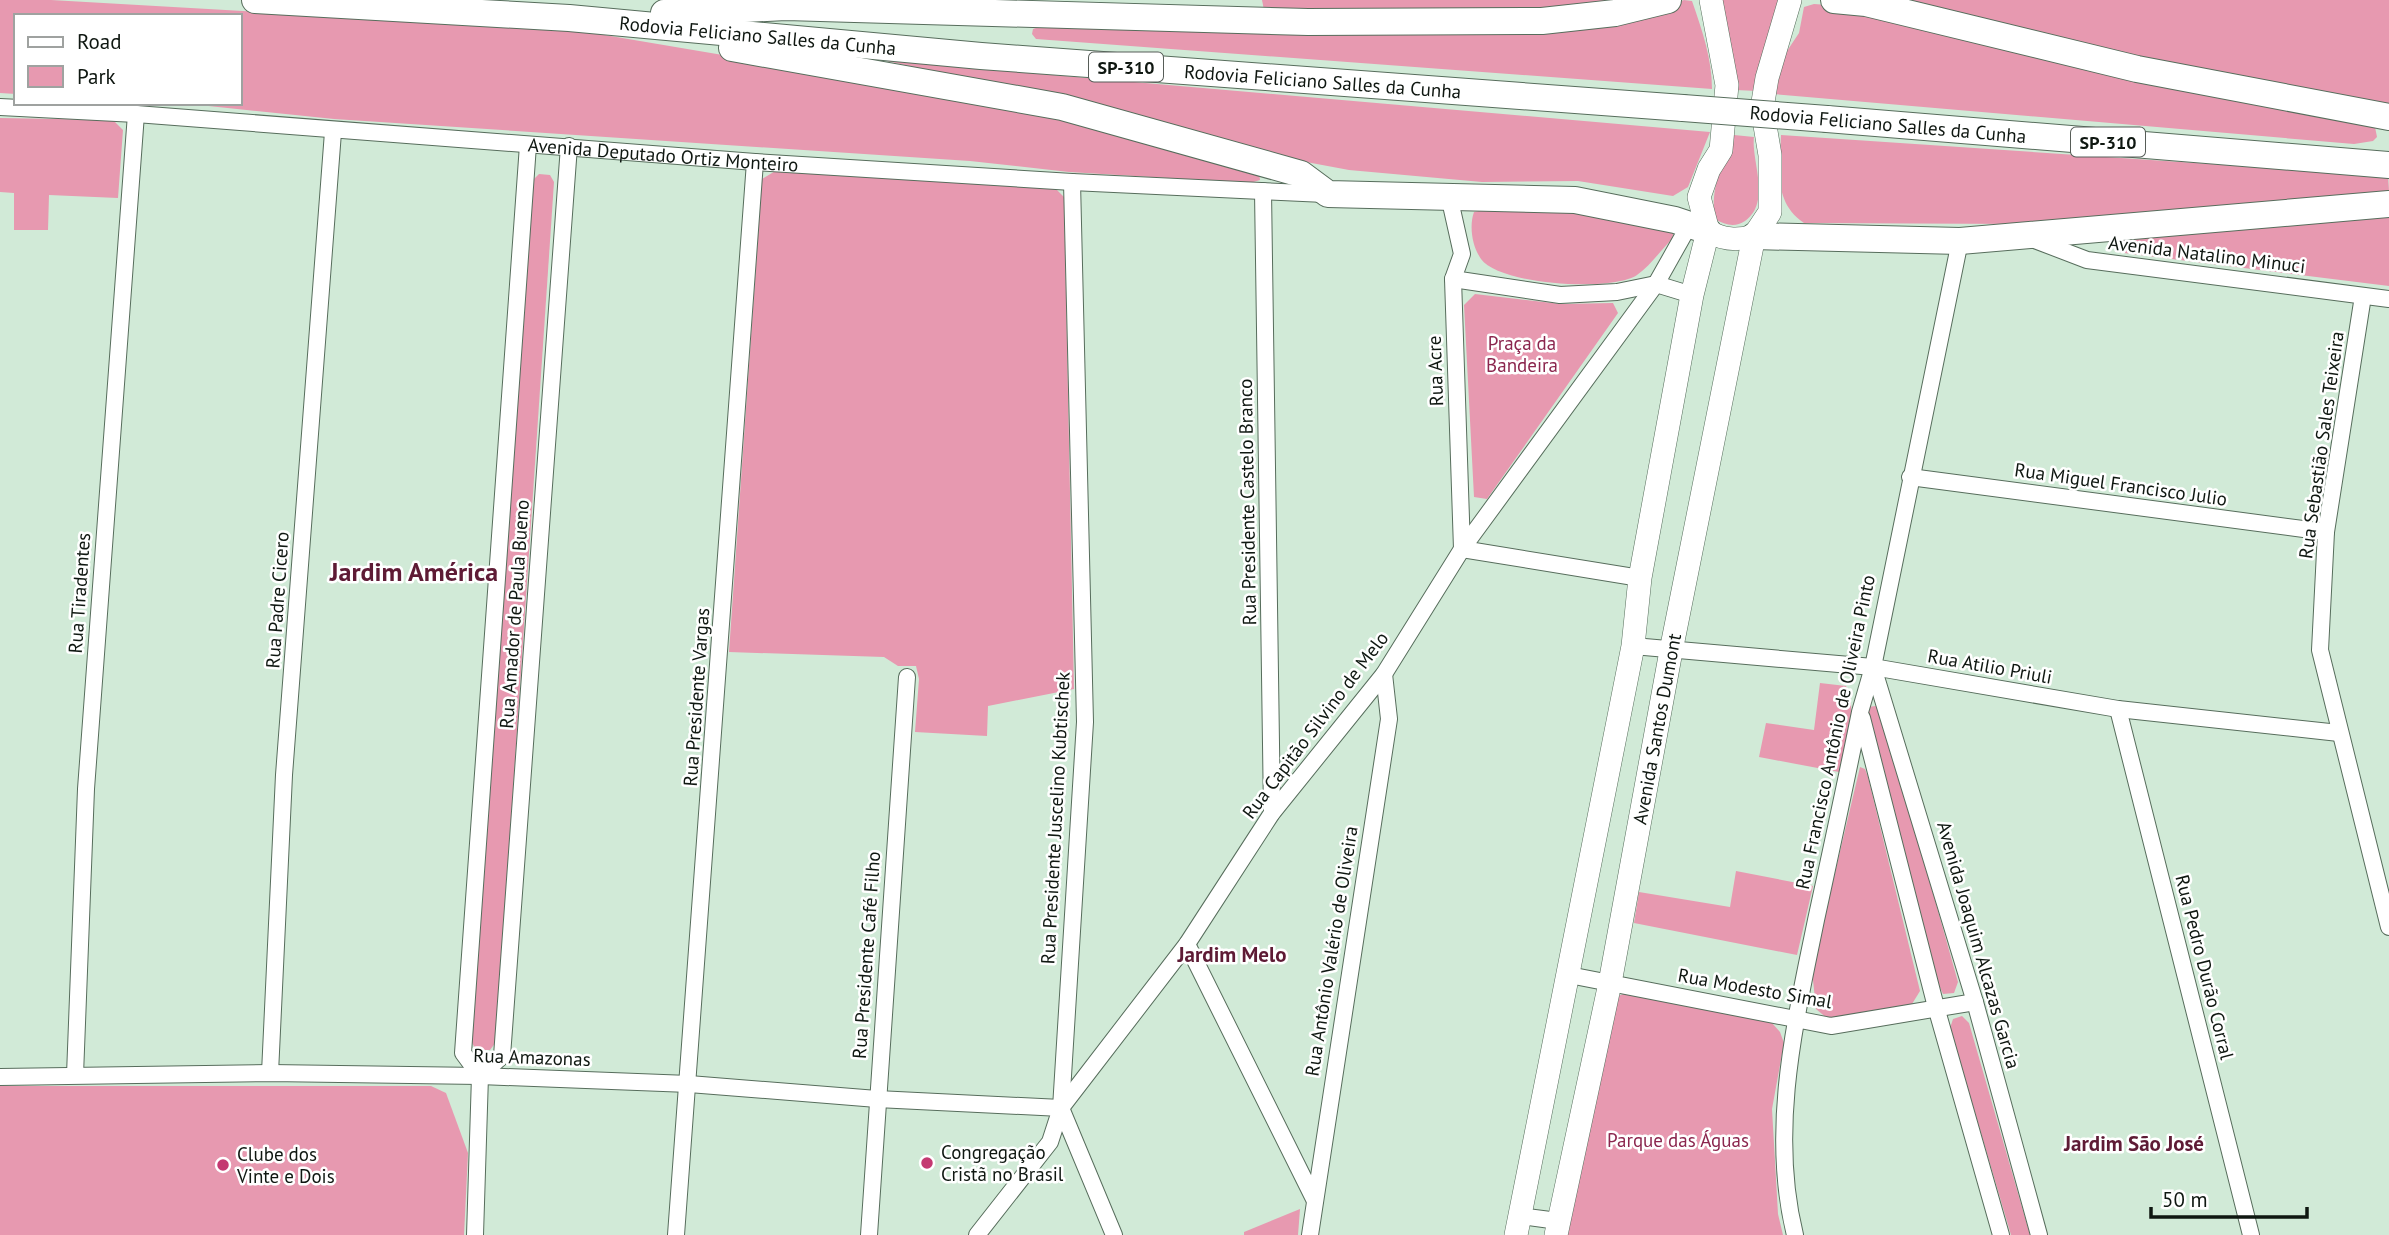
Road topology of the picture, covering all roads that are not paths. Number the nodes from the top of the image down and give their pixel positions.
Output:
1 (255, 0) edge
2 (1668, 0) edge
3 (1790, 0) edge
4 (1834, 0) edge
5 (1863, 2) edge
6 (1714, 4) edge
7 (569, 18) junction
8 (0, 107) edge
9 (136, 114) junction
10 (2389, 117) edge
11 (333, 132) junction
12 (528, 145) junction
13 (569, 146) junction
14 (755, 162) junction
15 (2389, 165) edge
16 (1072, 183) junction
17 (1263, 191) junction
18 (1328, 194) junction
19 (1448, 196) junction
20 (2389, 204) edge
21 (1699, 228) junction
22 (1754, 236) junction
23 (2023, 236) junction
24 (1960, 241) junction
25 (1453, 279) junction
26 (1656, 284) junction
27 (1692, 295) junction
28 (2363, 296) junction
29 (2389, 299) edge
30 (1910, 477) junction
31 (2326, 532) junction
32 (1462, 549) junction
33 (1640, 578) junction
34 (1633, 646) junction
35 (1671, 651) junction
36 (1873, 667) junction
37 (1384, 674) junction
38 (907, 677) dead end
39 (2118, 709) junction
40 (1860, 712) junction
41 (2339, 733) junction
42 (1272, 813) junction
43 (2389, 928) edge
44 (1186, 944) junction
45 (1569, 975) junction
46 (1610, 983) junction
47 (1975, 1002) junction
48 (1936, 1007) junction
49 (1796, 1018) junction
50 (270, 1073) junction
51 (75, 1075) junction
52 (480, 1076) junction
53 (0, 1077) edge
54 (689, 1084) junction
55 (877, 1099) junction
56 (1061, 1108) junction
57 (1314, 1199) junction
58 (1518, 1225) edge
59 (1557, 1228) edge
60 (2248, 1234) edge
61 (475, 1235) edge
62 (676, 1235) edge
63 (869, 1235) edge
64 (977, 1235) edge
65 (1114, 1235) edge
66 (1310, 1235) edge
67 (1795, 1235) edge
68 (2001, 1235) edge
69 (2039, 1235) edge

1 - 7 main road, Rodovia Feliciano Salles da Cunha / SP-310
2 - 7 main road
3 - 22 street, Avenida Santos Dumont
4 - 5 main road
5 - 10 main road
6 - 21 street
7 - 15 main road, Rodovia Feliciano Salles da Cunha / SP-310, bridge
7 - 18 main road
8 - 9 street, Avenida Deputado Ortiz Monteiro
9 - 11 street, Avenida Deputado Ortiz Monteiro
9 - 51 street, Rua Tiradentes
11 - 12 street, Avenida Deputado Ortiz Monteiro
11 - 50 street, Rua Padre Cicero
12 - 13 street, Avenida Deputado Ortiz Monteiro
12 - 52 street, Rua Amador de Paula Bueno
13 - 14 street, Avenida Deputado Ortiz Monteiro
13 - 52 street, Rua Amador de Paula Bueno
14 - 16 street, Avenida Deputado Ortiz Monteiro
14 - 54 street, Rua Presidente Vargas
16 - 17 street, Avenida Deputado Ortiz Monteiro
16 - 56 street, Rua Presidente Juscelino Kubtischek
17 - 18 street, Avenida Deputado Ortiz Monteiro
17 - 42 street, Rua Presidente Castelo Branco
18 - 19 main road
19 - 21 main road
19 - 25 street, Rua Acre
20 - 23 main road
21 - 22 street
21 - 26 street, Rua Capitão Silvino de Melo
21 - 27 street, Avenida Santos Dumont
22 - 24 main road
22 - 35 street, Avenida Santos Dumont
23 - 24 main road
23 - 28 street, Avenida Natalino Minuci
24 - 30 street, Rua Francisco Antônio de Oliveira Pinto
25 - 26 street
25 - 32 street, Rua Acre
26 - 27 street
26 - 32 street, Rua Capitão Silvino de Melo
27 - 33 street, Avenida Santos Dumont
28 - 29 street, Avenida Natalino Minuci
28 - 31 street, Rua Sebastião Sales Teixeira
30 - 31 street, Rua Miguel Francisco Julio
30 - 36 street, Rua Francisco Antônio de Oliveira Pinto
31 - 41 street, Rua Sebastião Sales Teixeira
32 - 33 street
32 - 37 street, Rua Capitão Silvino de Melo
33 - 34 street, Avenida Santos Dumont
34 - 35 street, Rua Atilio Priuli
34 - 45 street, Avenida Santos Dumont
35 - 36 street, Rua Atilio Priuli
35 - 46 street, Avenida Santos Dumont
36 - 39 street, Rua Atilio Priuli
36 - 40 street, Rua Francisco Antônio de Oliveira Pinto
36 - 47 street, Avenida Joaquim Alcazas Garcia
37 - 42 street, Rua Capitão Silvino de Melo
37 - 57 street, Rua Antônio Valério de Oliveira
38 - 55 street, Rua Presidente Café Filho
39 - 41 street, Rua Atilio Priuli
39 - 60 street, Rua Pedro Durão Corral
40 - 48 street
40 - 49 street, Rua Francisco Antônio de Oliveira Pinto
41 - 43 street, Rua Sebastião Sales Teixeira
42 - 44 street, Rua Capitão Silvino de Melo
44 - 56 street, Rua Capitão Silvino de Melo
44 - 57 street
45 - 46 street, Rua Modesto Simal
45 - 58 street, Avenida Santos Dumont
46 - 49 street, Rua Modesto Simal
46 - 59 street, Avenida Santos Dumont
47 - 48 street, Rua Modesto Simal
47 - 69 street, Avenida Joaquim Alcazas Garcia
48 - 49 street, Rua Modesto Simal
48 - 68 street
49 - 67 street, Rua Francisco Antônio de Oliveira Pinto
50 - 51 street, Rua Amazonas
50 - 52 street, Rua Amazonas
51 - 53 street, Rua Amazonas
52 - 54 street, Rua Amazonas
52 - 61 street
54 - 55 street, Rua Amazonas
54 - 62 street, Rua Presidente Vargas
55 - 56 street, Rua Amazonas
55 - 63 street, Rua Presidente Café Filho
56 - 64 street, Rua Capitão Silvino de Melo
56 - 65 street, Rua Presidente Juscelino Kubtischek
57 - 66 street, Rua Antônio Valério de Oliveira
58 - 59 street, Avenida Santos Dumont

